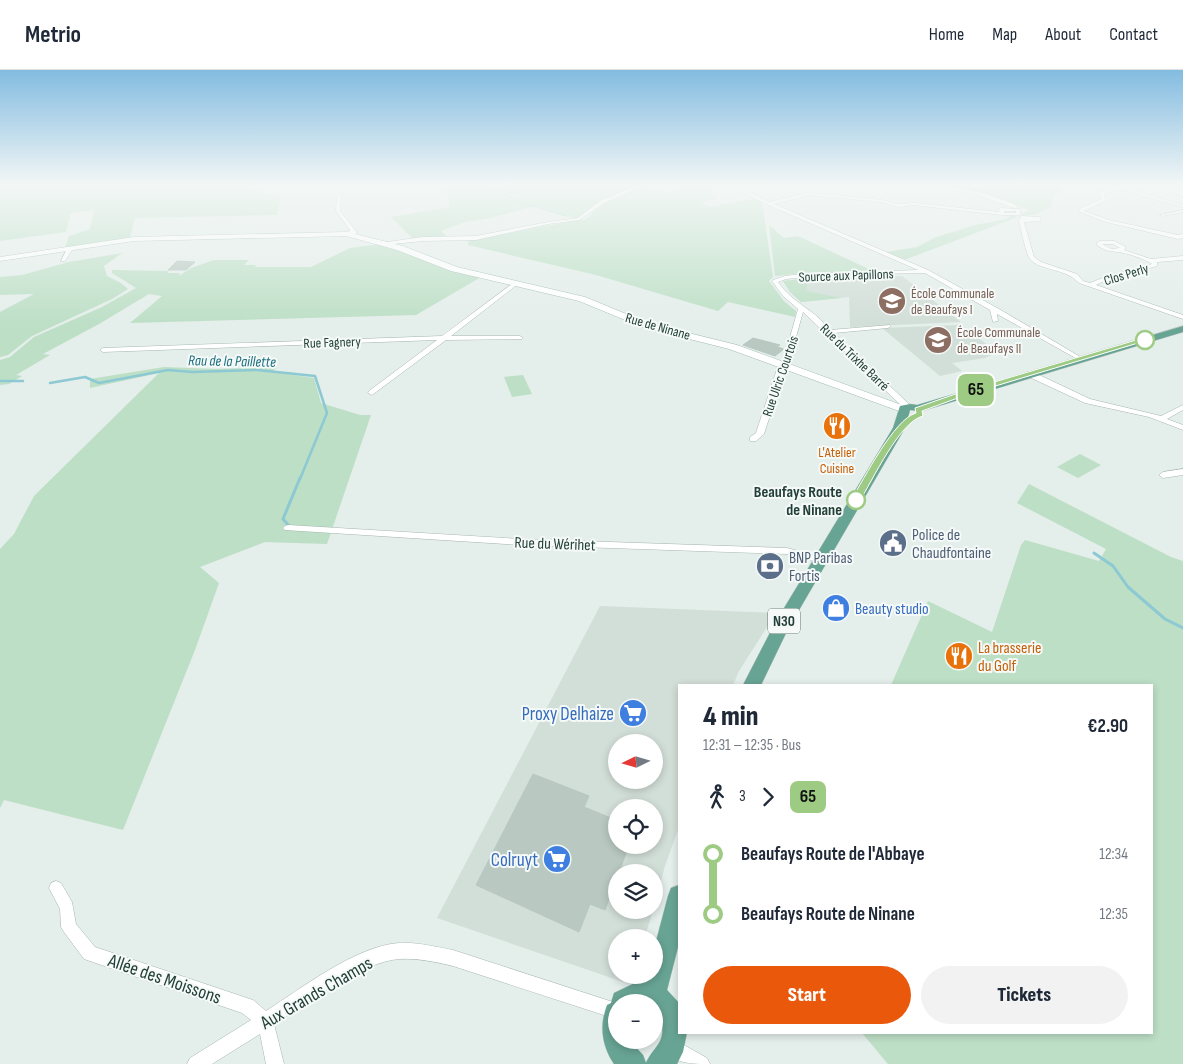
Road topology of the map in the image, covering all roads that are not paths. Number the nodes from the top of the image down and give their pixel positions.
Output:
1 (503, 232) edge
2 (837, 232) edge
3 (1024, 232) edge
4 (1155, 232) edge
5 (351, 234) joint
6 (1183, 236) edge
7 (384, 243) junction
8 (68, 250) junction
9 (1122, 251) dead end
10 (1183, 258) edge
11 (0, 259) edge
12 (63, 260) dead end
13 (1151, 262) junction
14 (926, 271) junction
15 (516, 283) junction
16 (1091, 285) junction
17 (801, 308) junction
18 (997, 310) junction
19 (1183, 317) edge
20 (996, 321) dead end
21 (888, 326) dead end
22 (1183, 329) edge
23 (828, 332) junction
24 (441, 338) junction
25 (520, 338) dead end
26 (103, 350) dead end
27 (1081, 359) junction
28 (785, 365) junction
29 (1030, 374) junction
30 (372, 393) dead end
31 (1183, 407) edge
32 (909, 411) junction
33 (1161, 419) junction
34 (1183, 428) edge
35 (753, 439) dead end
36 (1183, 472) edge
37 (1163, 475) dead end
38 (288, 528) dead end
39 (821, 560) junction
40 (752, 684) edge
41 (56, 888) dead end
42 (678, 900) edge
43 (654, 994) edge
44 (663, 1002) edge
45 (608, 1010) edge
46 (265, 1021) junction
47 (619, 1049) edge
48 (666, 1056) edge
49 (196, 1064) edge
50 (275, 1064) edge
51 (634, 1064) edge
52 (701, 1064) edge

1 - 7 street
2 - 14 street
3 - 16 street, Clos Perly
4 - 6 street
5 - 7 street, Rue de Ninane
5 - 8 street, Rue de Ninane
7 - 15 street, Rue de Ninane
8 - 11 street, Rue de Ninane
8 - 12 street
9 - 13 street, Clos Perly
10 - 13 street
13 - 16 street, Clos Perly
14 - 17 street, Source aux Papillons
14 - 18 street
15 - 24 street
15 - 28 street, Rue de Ninane
16 - 19 street, Clos Perly
17 - 23 street, Rue du Trixhe Barré
17 - 28 street, Rue Ulric Courtois
18 - 20 street
18 - 27 street
21 - 23 street
22 - 27 main road, N30
23 - 32 street, Rue du Trixhe Barré
24 - 25 street, Rue Fagnery
24 - 26 street, Rue Fagnery
24 - 30 street
27 - 29 main road, N30
28 - 32 street, Rue de Ninane
28 - 35 street, Rue Ulric Courtois
29 - 32 main road, N30
29 - 33 street
31 - 33 street
32 - 39 main road, N30
33 - 34 street
36 - 37 street
38 - 39 street, Rue du Wérihet
39 - 40 main road, N30
41 - 46 street, Allée des Moissons
42 - 43 main road
44 - 48 main road
45 - 46 street, Aux Grands Champs
46 - 49 street, Aux Grands Champs
46 - 50 street
47 - 51 main road
48 - 52 street

